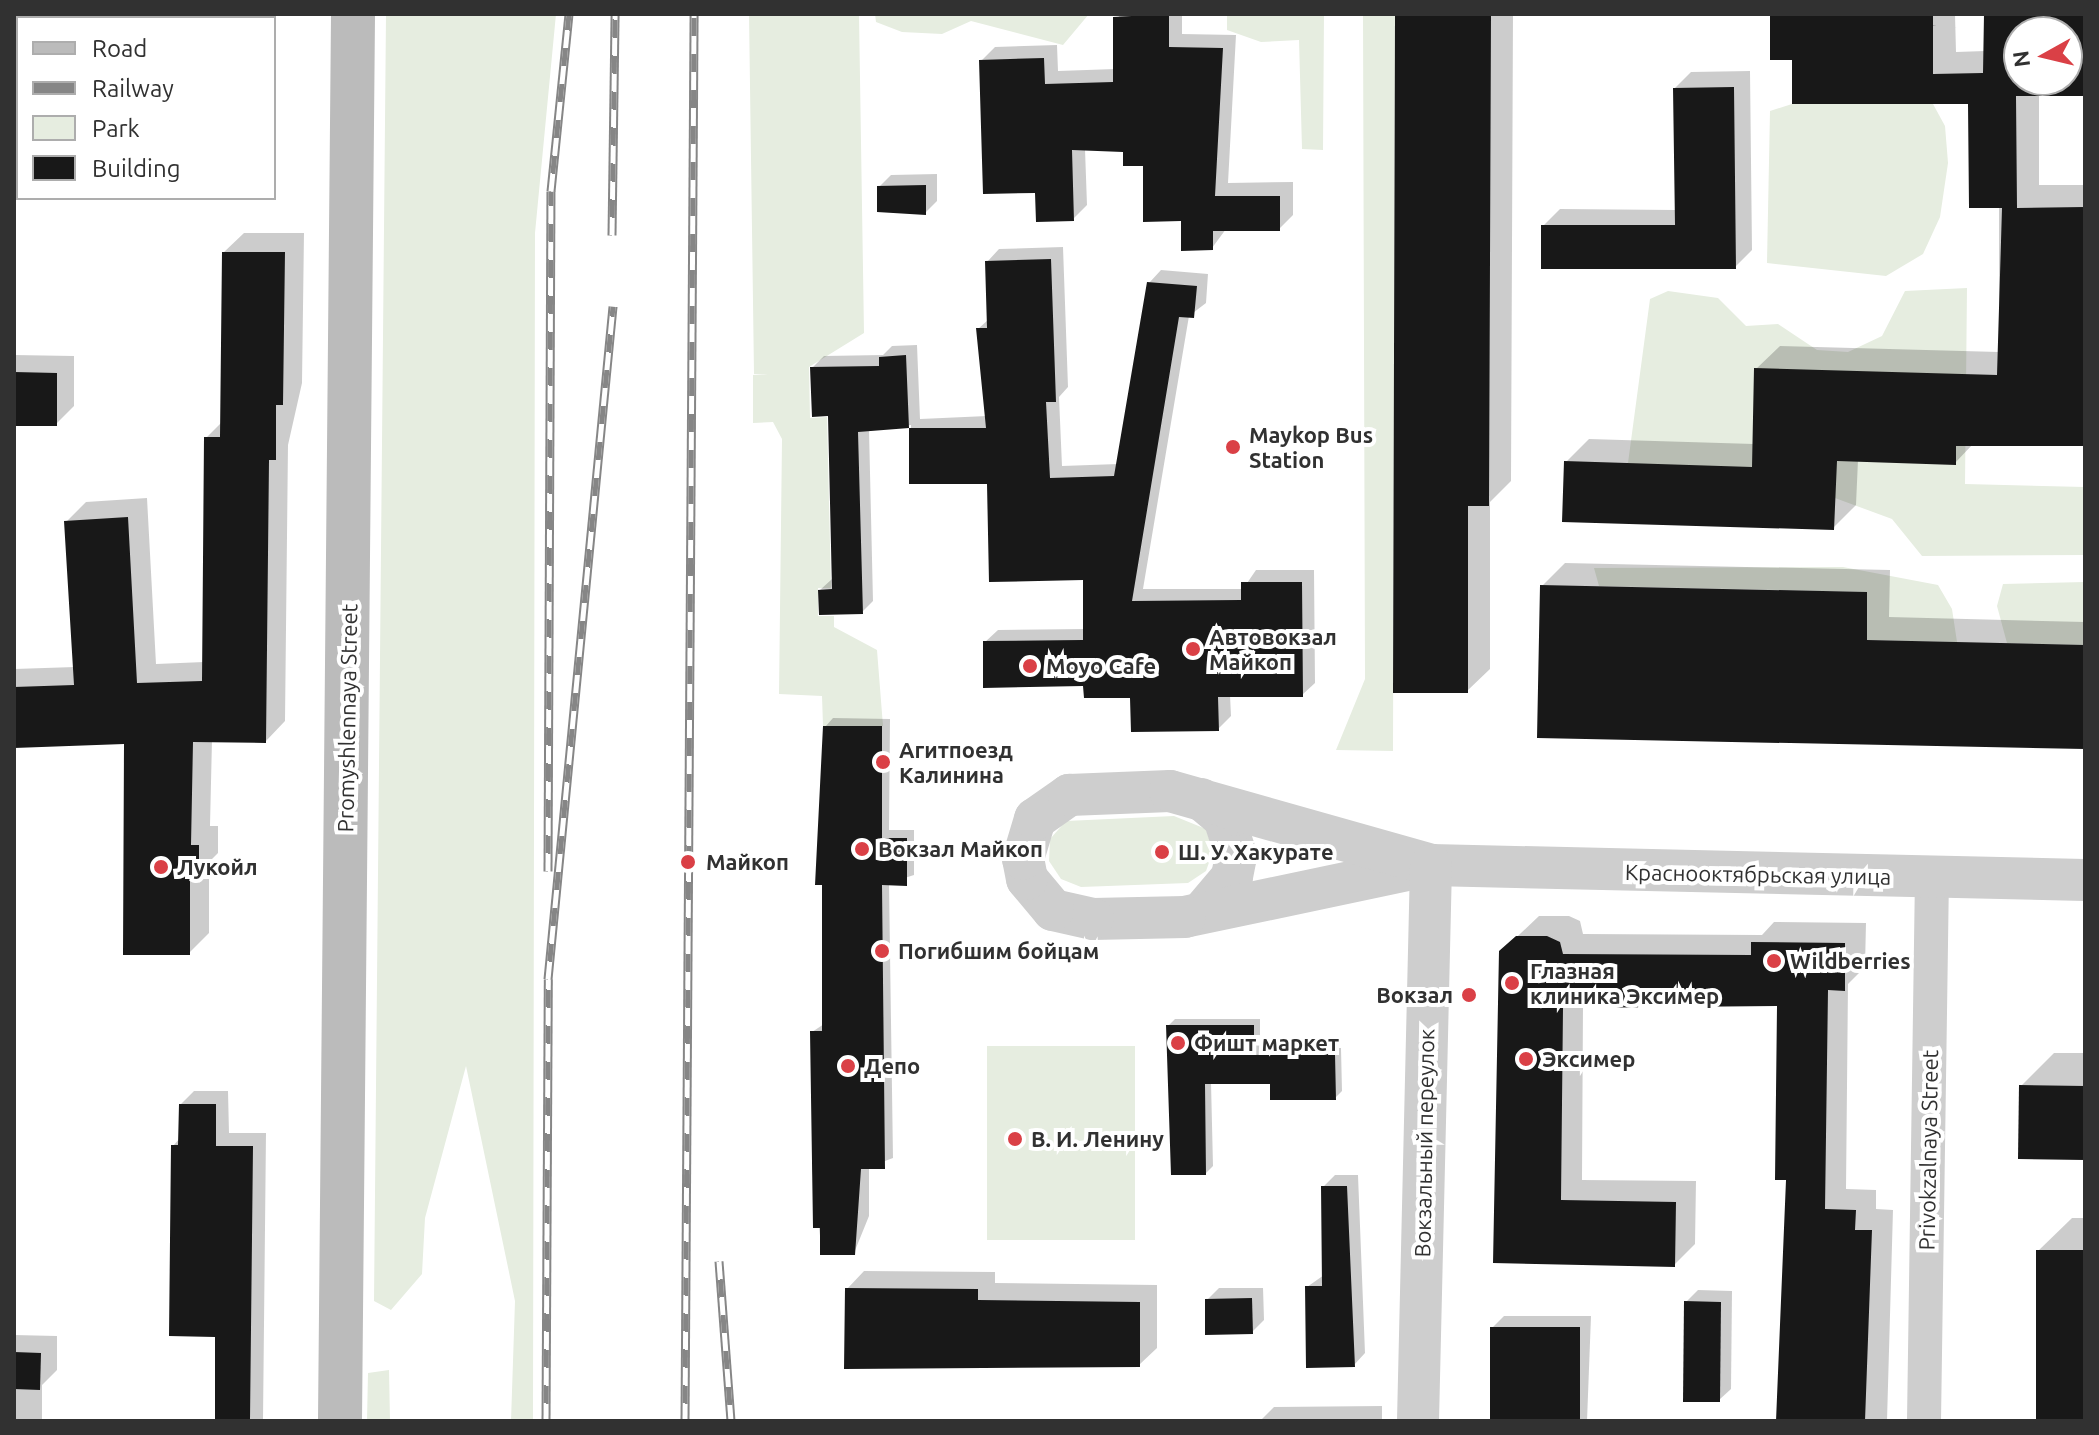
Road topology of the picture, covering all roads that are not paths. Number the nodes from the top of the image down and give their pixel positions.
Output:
1 (353, 14) edge
2 (1200, 798) junction
3 (1431, 865) junction
4 (1932, 878) junction
5 (2085, 880) edge
6 (1205, 909) junction
7 (340, 1421) edge
8 (1418, 1421) edge
9 (1924, 1421) edge

1 - 7 main road, Promyshlennaya Street
2 - 3 street
2 - 6 street
2 - 6 street
3 - 4 street, Краснооктябрьская улица
3 - 6 street
3 - 8 street, Вокзальный переулок
4 - 5 street, Краснооктябрьская улица
4 - 9 street, Privokzalnaya Street

